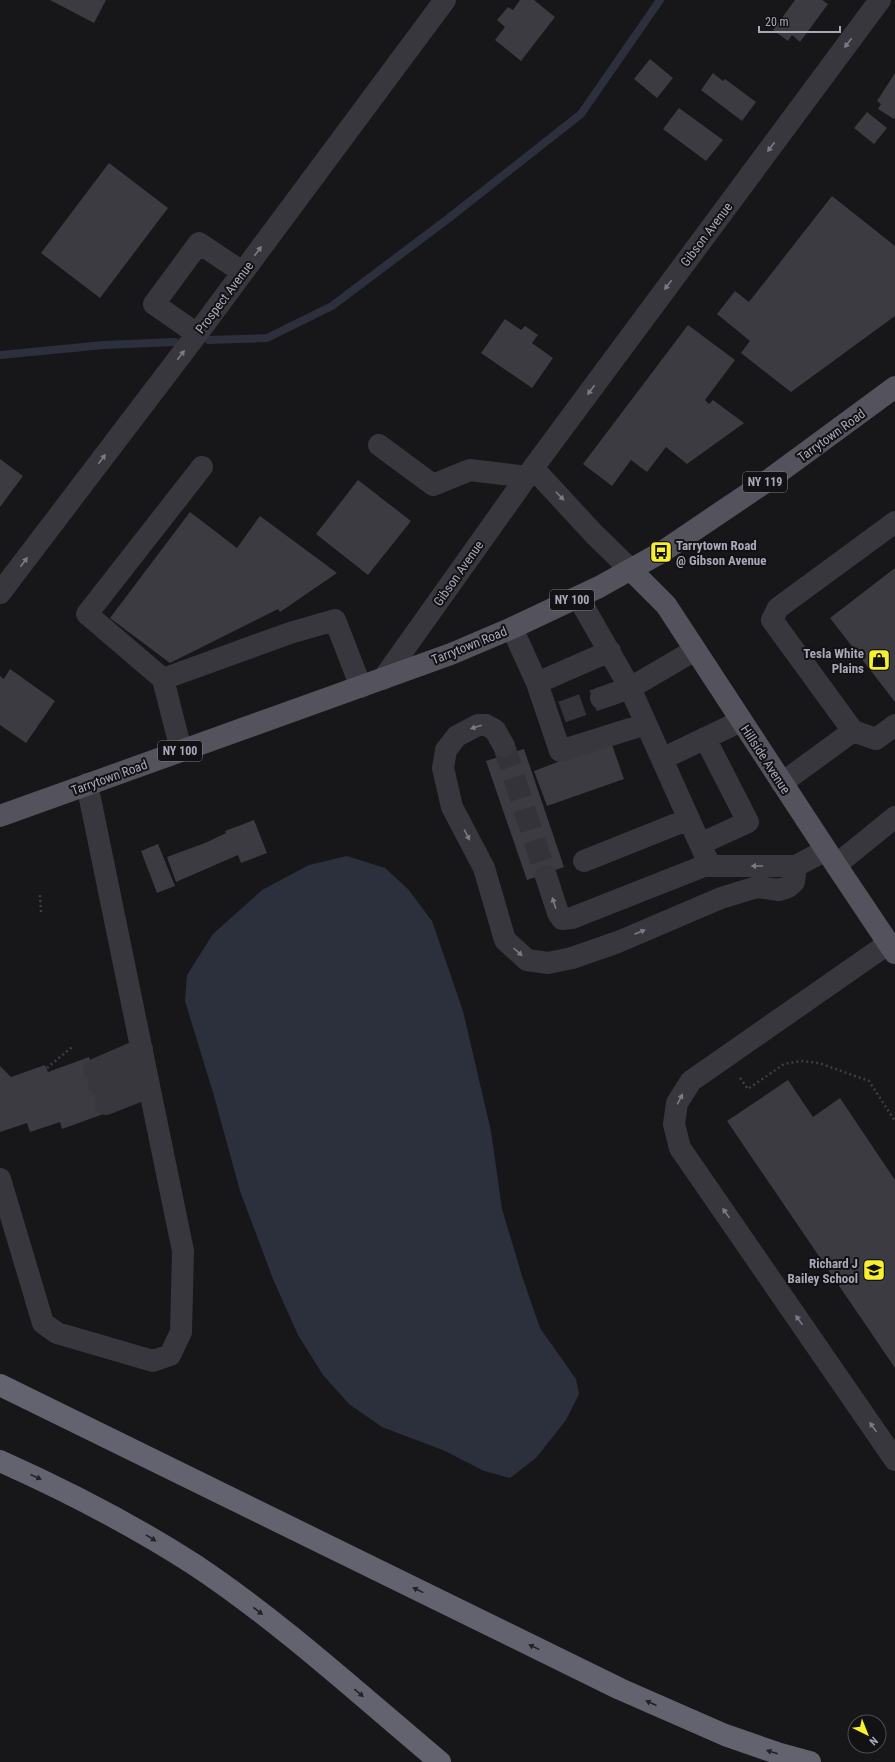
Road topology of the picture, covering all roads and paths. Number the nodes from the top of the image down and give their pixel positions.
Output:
1 (445, 0) edge
2 (880, 0) edge
3 (242, 272) junction
4 (197, 334) junction
5 (895, 388) edge
6 (379, 445) dead end
7 (202, 467) dead end
8 (530, 472) junction
9 (895, 522) edge
10 (631, 570) junction
11 (0, 593) edge
12 (578, 597) junction
13 (512, 628) junction
14 (695, 650) junction
15 (610, 652) junction
16 (163, 679) junction
17 (383, 679) junction
18 (537, 683) junction
19 (361, 687) junction
20 (630, 688) junction
21 (602, 698) tunnel mouth
22 (741, 720) junction
23 (646, 724) junction
24 (895, 725) edge
25 (853, 731) junction
26 (705, 738) junction
27 (504, 746) tunnel mouth
28 (181, 750) junction
29 (662, 759) junction
30 (782, 783) junction
31 (87, 784) junction
32 (0, 816) edge
33 (895, 817) edge
34 (689, 819) junction
35 (700, 844) junction
36 (830, 857) junction
37 (584, 862) dead end
38 (707, 866) junction
39 (796, 866) junction
40 (546, 876) tunnel mouth
41 (40, 895) dead end
42 (595, 910) junction
43 (40, 912) dead end
44 (892, 948) edge
45 (72, 1047) dead end
46 (726, 1056) junction
47 (46, 1068) dead end
48 (146, 1068) junction
49 (895, 1121) edge
50 (0, 1179) edge
51 (0, 1385) edge
52 (895, 1460) edge
53 (0, 1461) edge
54 (440, 1762) edge
55 (810, 1762) edge

3 -> 1 street, Prospect Avenue
2 -> 8 street, Gibson Avenue
3 - 4 street, Prospect Avenue
3 - 4 street
11 -> 4 street, Prospect Avenue
5 - 10 main road, Tarrytown Road / NY 119
6 - 8 street
7 - 16 street
8 -> 10 street
8 - 17 street, Gibson Avenue
9 - 25 street
10 - 12 main road, Tarrytown Road / NY 100
10 - 14 main road, Hillside Avenue
12 - 13 main road, Tarrytown Road / NY 100
12 - 15 street
13 - 17 main road, Tarrytown Road / NY 100
13 - 18 street
14 - 20 street
14 - 22 main road, Hillside Avenue
15 - 18 street
15 - 20 street
16 - 19 street
16 - 28 street
17 - 19 main road, Tarrytown Road / NY 100
18 - 23 street
19 - 28 main road, Tarrytown Road / NY 100
20 - 21 street
20 - 23 street
22 - 26 street
22 - 30 main road, Hillside Avenue
23 - 29 street
24 - 25 street
25 - 30 street
26 - 29 street
26 - 35 street
27 -> 39 street
28 - 31 main road, Tarrytown Road / NY 100
29 - 34 street
30 - 36 main road, Hillside Avenue
31 - 32 main road, Tarrytown Road / NY 100
31 - 48 street
33 - 36 street
34 - 35 street
34 - 37 street
35 - 38 street
36 - 39 street
36 - 44 main road, Hillside Avenue
39 -> 38 street
38 - 42 street
38 - 42 street
42 -> 40 street
41 - 43 path
44 - 46 street
45 - 47 path
46 - 49 path
52 -> 46 street
48 - 48 street
48 - 50 street
55 -> 51 highway
53 -> 54 highway

